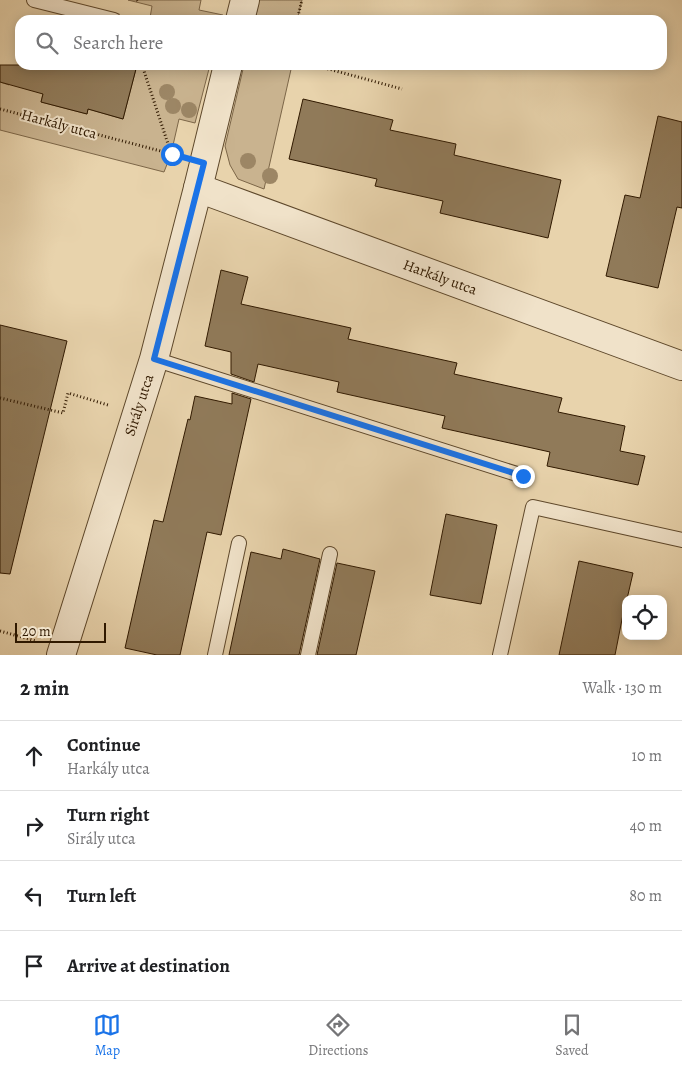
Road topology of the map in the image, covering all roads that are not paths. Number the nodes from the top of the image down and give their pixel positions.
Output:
1 (34, 0) edge
2 (245, 0) edge
3 (94, 15) edge
4 (241, 15) edge
5 (227, 70) edge
6 (201, 176) junction
7 (154, 359) junction
8 (682, 366) edge
9 (523, 476) dead end
10 (682, 540) edge
11 (239, 543) dead end
12 (330, 554) dead end
13 (62, 651) edge
14 (215, 655) edge
15 (308, 655) edge
16 (500, 655) edge

1 - 3 lane
2 - 4 street
5 - 6 street, Sirály utca
6 - 7 street, Sirály utca
6 - 8 street, Harkály utca
7 - 9 lane
7 - 13 street, Sirály utca
10 - 16 lane
11 - 14 lane
12 - 15 lane

